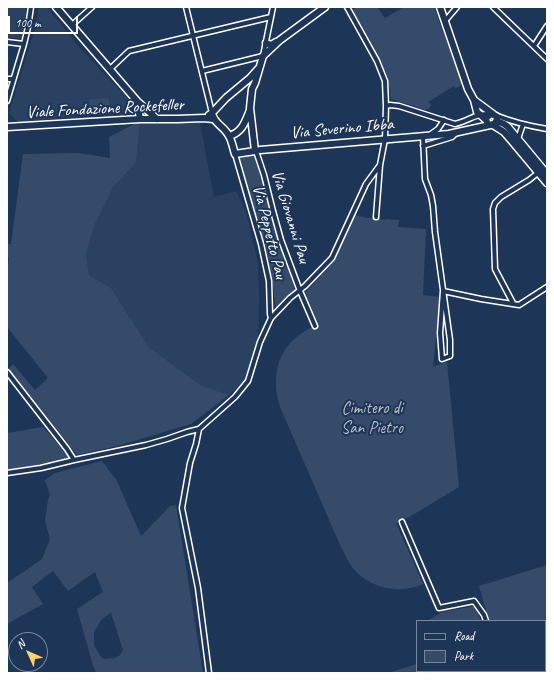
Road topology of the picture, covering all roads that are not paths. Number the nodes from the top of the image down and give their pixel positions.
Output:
1 (92, 7) edge
2 (186, 7) edge
3 (273, 7) edge
4 (325, 7) edge
5 (348, 7) edge
6 (440, 7) edge
7 (457, 7) edge
8 (493, 7) edge
9 (32, 8) edge
10 (59, 8) edge
11 (270, 18) junction
12 (445, 20) junction
13 (72, 25) junction
14 (547, 26) edge
15 (193, 36) junction
16 (280, 40) junction
17 (7, 42) edge
18 (266, 43) junction
19 (24, 44) junction
20 (534, 46) junction
21 (263, 56) junction
22 (547, 59) edge
23 (260, 67) junction
24 (110, 69) junction
25 (202, 71) junction
26 (7, 79) edge
27 (13, 79) junction
28 (243, 84) junction
29 (252, 89) junction
30 (474, 100) junction
31 (7, 101) edge
32 (137, 101) junction
33 (386, 106) junction
34 (250, 108) junction
35 (479, 114) junction
36 (212, 116) junction
37 (140, 119) junction
38 (157, 119) junction
39 (493, 119) junction
40 (444, 120) junction
41 (523, 124) junction
42 (7, 127) edge
43 (547, 129) edge
44 (457, 132) junction
45 (230, 136) junction
46 (425, 136) junction
47 (518, 139) junction
48 (385, 140) junction
49 (423, 146) junction
50 (258, 150) junction
51 (235, 154) junction
52 (380, 165) junction
53 (544, 171) edge
54 (547, 183) edge
55 (376, 217) dead end
56 (547, 287) edge
57 (300, 291) junction
58 (443, 291) junction
59 (513, 304) junction
60 (271, 318) junction
61 (315, 326) dead end
62 (7, 372) edge
63 (9, 378) edge
64 (199, 429) junction
65 (74, 460) junction
66 (7, 473) edge
67 (402, 522) dead end
68 (486, 620) edge
69 (209, 673) edge

1 - 13 street
2 - 15 street
3 - 11 street
4 - 16 street
5 - 33 street
6 - 12 street
7 - 12 street
8 - 20 street
9 - 19 street
10 - 13 street
11 - 15 street
11 - 18 street
12 - 30 street
13 - 24 street
14 - 20 street
15 - 24 street
15 - 25 street
16 - 18 street
16 - 21 street
17 - 19 street
18 - 21 street
19 - 27 street
20 - 22 street
21 - 23 street
21 - 25 street
23 - 28 street, Viale Fondazione Rockefeller
23 - 29 street
24 - 32 street
25 - 36 street
26 - 27 street
27 - 31 street
28 - 29 street
28 - 36 street, Viale Fondazione Rockefeller
29 - 34 street
30 - 35 street
30 - 39 street
32 - 37 street
32 - 38 street
33 - 40 street
33 - 48 street
34 - 45 street
34 - 50 street
35 - 39 street
35 - 40 street
36 - 38 street, Viale Fondazione Rockefeller
36 - 45 street
37 - 38 street, Viale Fondazione Rockefeller
37 - 42 street, Viale Fondazione Rockefeller
39 - 41 street
39 - 44 street, Via Severino Ibba
39 - 47 street
39 - 53 street
40 - 46 street
41 - 43 street
41 - 47 street
44 - 46 street, Via Severino Ibba
44 - 49 street
45 - 51 street
46 - 48 street, Via Severino Ibba
46 - 49 street
47 - 53 street
48 - 50 street, Via Severino Ibba
48 - 52 street
49 - 58 street
50 - 51 street, Via Severino Ibba
50 - 57 street, Via Giovanni Pau
51 - 60 street, Via Peppetto Pau
52 - 55 street
52 - 57 street
53 - 54 street
53 - 59 street
56 - 59 street
57 - 60 street
57 - 61 street, Via Giovanni Pau
58 - 58 street
58 - 59 street
60 - 64 street
62 - 63 street
63 - 65 street
64 - 65 street
64 - 69 street
65 - 66 street
67 - 68 street

